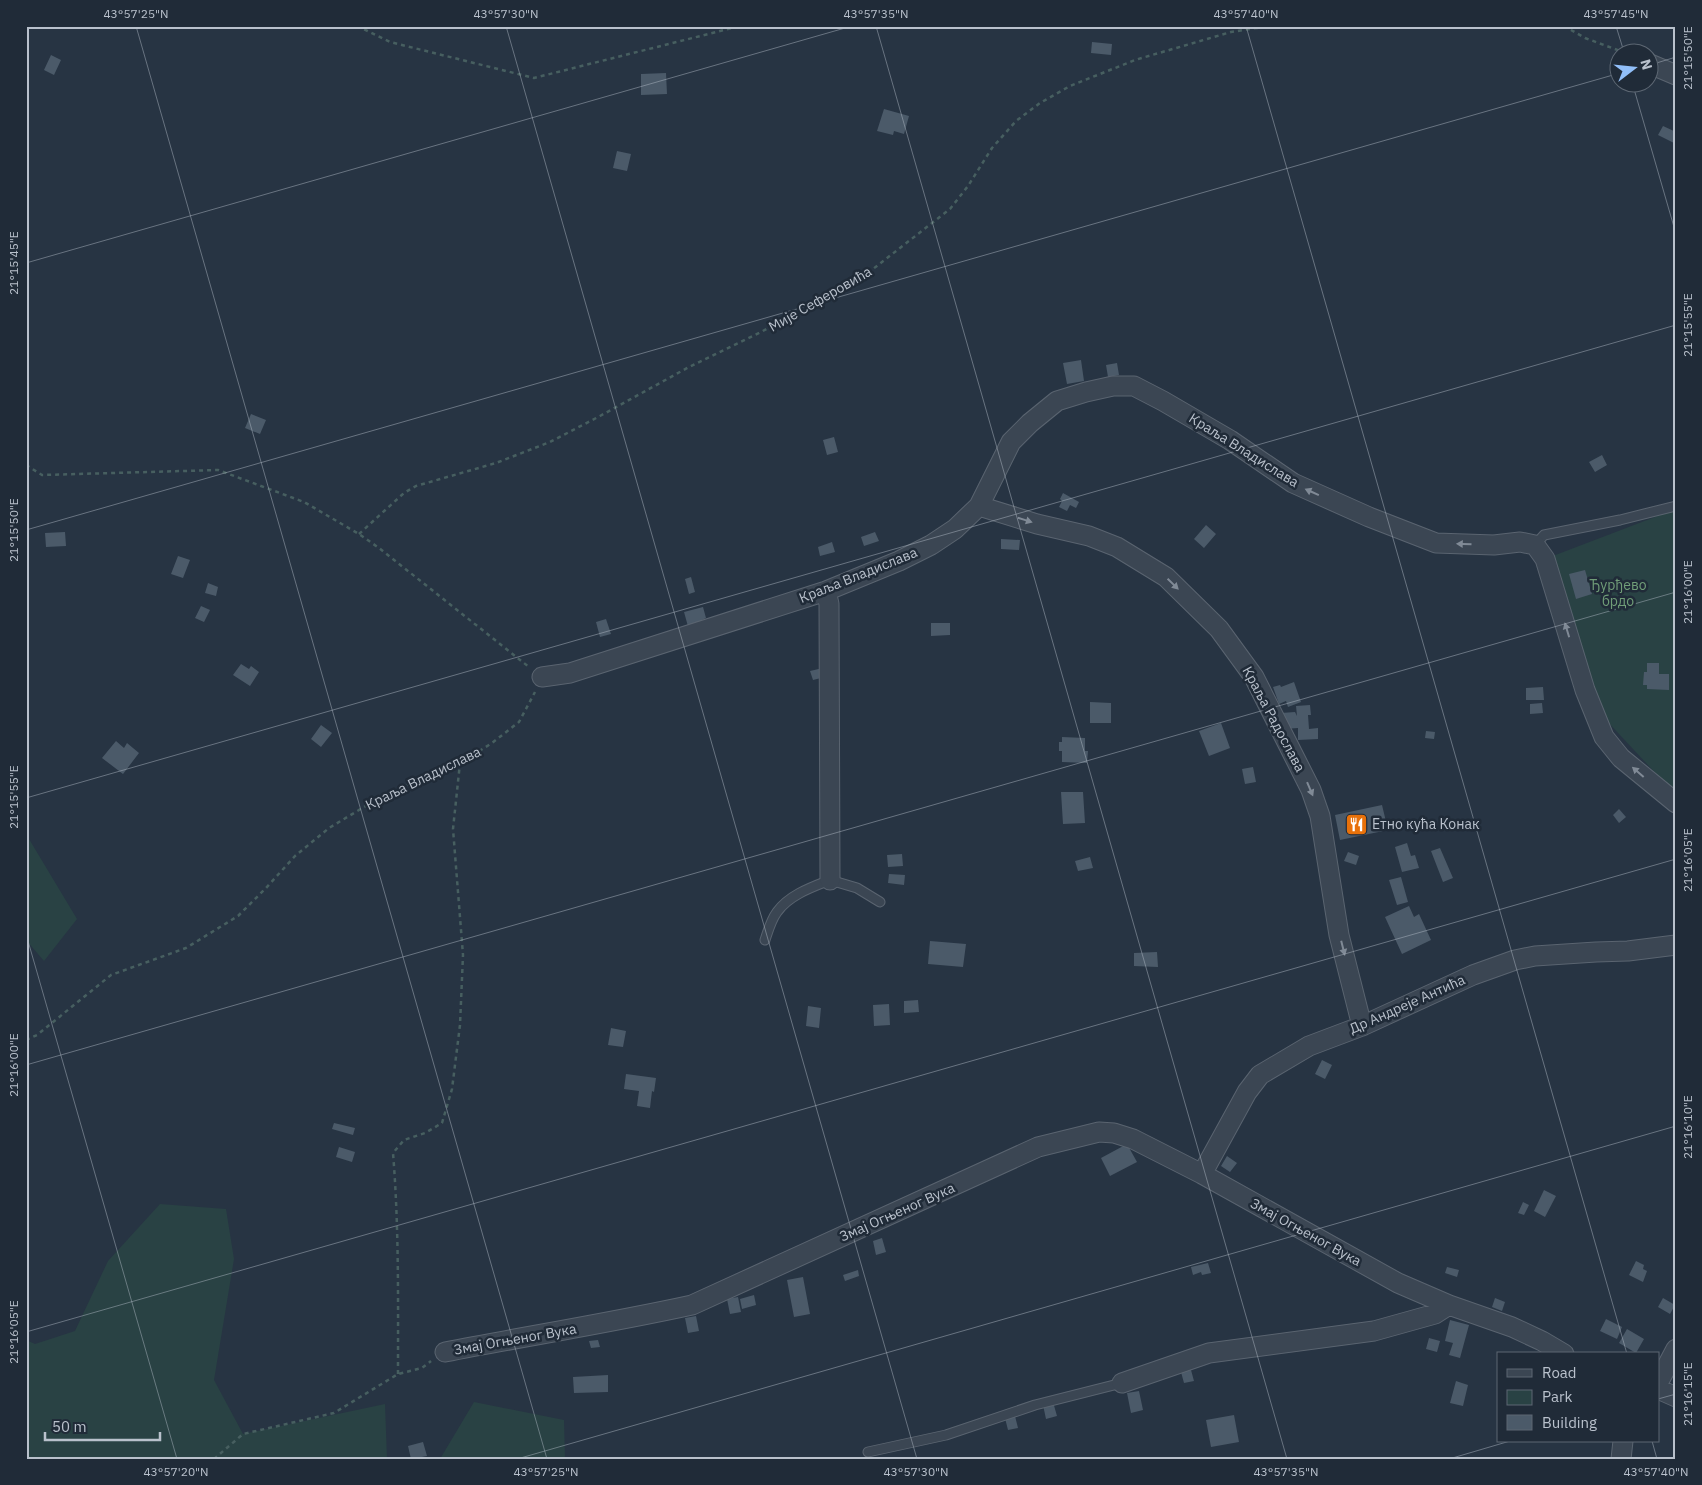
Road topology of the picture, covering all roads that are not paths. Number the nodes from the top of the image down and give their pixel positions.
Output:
1 (1660, 68) edge
2 (1676, 75) edge
3 (979, 506) junction
4 (1676, 506) edge
5 (1535, 545) junction
6 (826, 592) junction
7 (542, 677) road end
8 (1676, 803) edge
9 (830, 880) junction
10 (880, 902) dead end
11 (765, 940) dead end
12 (1676, 945) edge
13 (1362, 1026) junction
14 (1202, 1174) junction
15 (1449, 1305) junction
16 (1676, 1349) edge
17 (445, 1352) road end
18 (1560, 1352) edge
19 (1660, 1379) edge
20 (1122, 1383) joint
21 (1660, 1390) edge
22 (1676, 1397) edge
23 (1623, 1442) edge
24 (868, 1452) dead end
25 (1621, 1459) edge

1 - 2 street
5 -> 3 street, Краља Владислава
3 - 6 street, Краља Владислава
3 -> 13 street, Краља Радослава
4 - 5 lane
8 -> 5 street
6 - 7 street, Краља Владислава
6 - 9 street
9 - 10 lane
9 - 11 lane
12 - 13 street, Др Андреје Антића
13 - 14 street, Др Андреје Антића
14 - 15 street, Змај Огњеног Вука
14 - 17 street, Змај Огњеног Вука
15 - 18 street, Змај Огњеног Вука
15 - 20 street
16 - 19 street
20 - 24 lane
21 - 22 street
23 - 25 street

